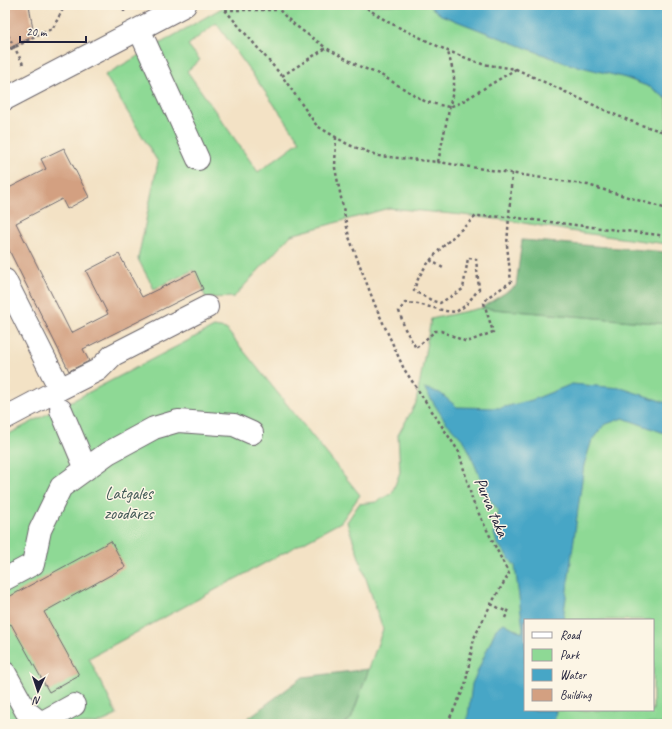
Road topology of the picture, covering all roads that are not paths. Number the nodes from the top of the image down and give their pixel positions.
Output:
1 (185, 5) edge
2 (143, 26) junction
3 (5, 99) edge
4 (198, 159) dead end
5 (5, 280) edge
6 (207, 307) dead end
7 (61, 400) junction
8 (5, 418) edge
9 (252, 433) dead end
10 (86, 469) junction
11 (5, 579) edge
12 (5, 673) edge
13 (74, 705) dead end

1 - 2 street
2 - 3 street
2 - 4 street
5 - 7 street
6 - 7 street
7 - 8 street
7 - 10 street
9 - 10 street
10 - 11 street
12 - 13 street

